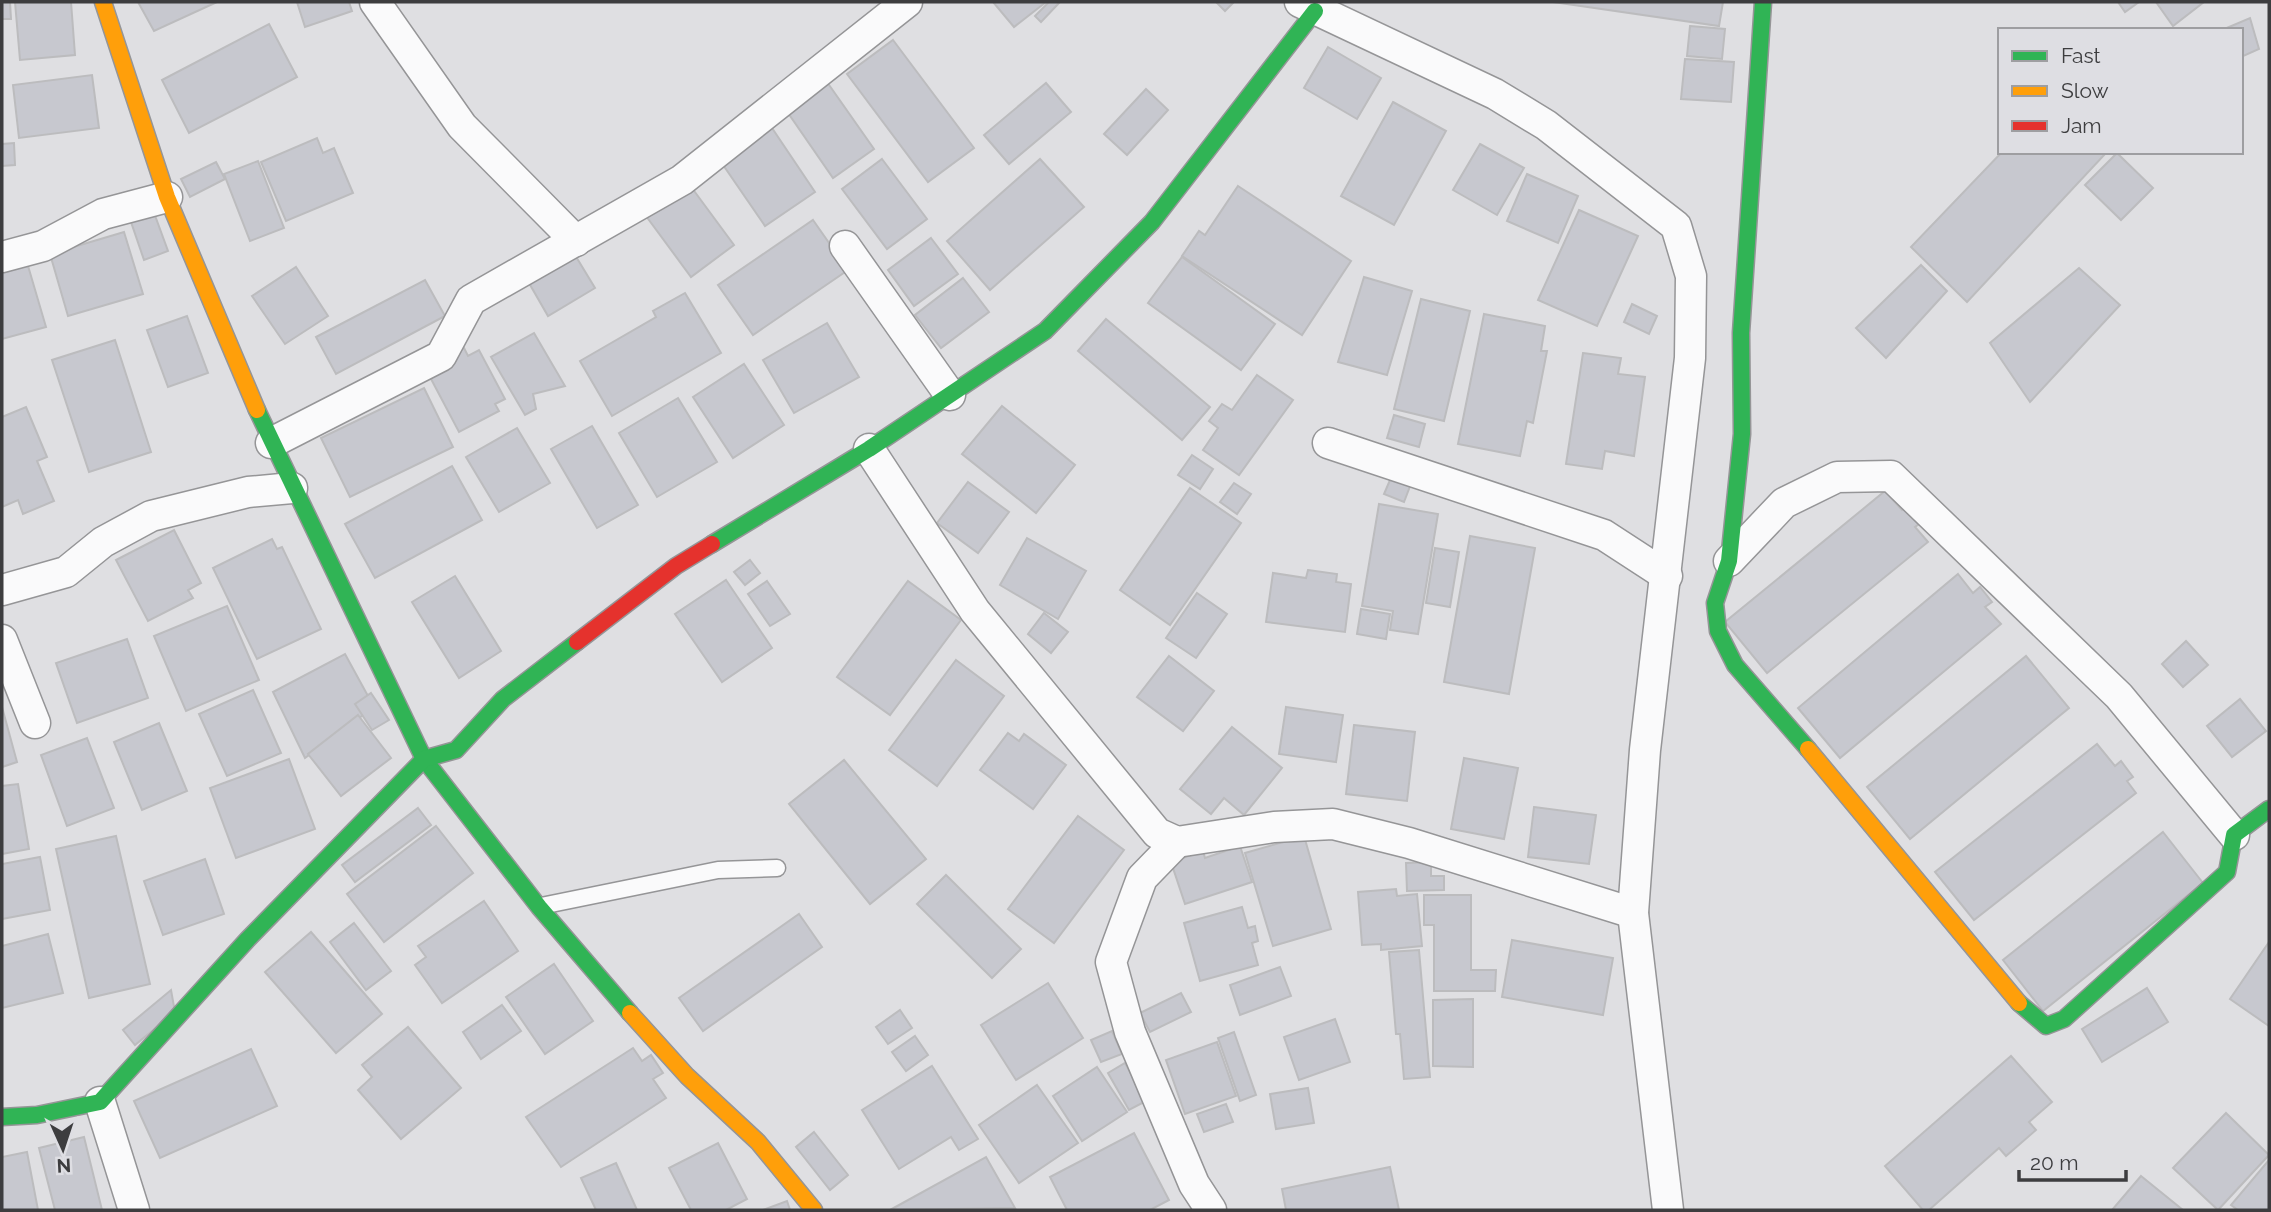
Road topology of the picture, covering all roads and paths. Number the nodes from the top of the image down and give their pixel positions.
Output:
1 (103, 2) edge
2 (375, 2) edge
3 (907, 2) edge
4 (1763, 2) edge
5 (1307, 6) edge
6 (167, 197) junction
7 (576, 241) junction
8 (845, 246) dead end
9 (2, 257) edge
10 (950, 395) junction
11 (271, 443) junction
12 (1328, 443) dead end
13 (869, 449) junction
14 (292, 488) junction
15 (1729, 561) junction
16 (1667, 576) junction
17 (2, 590) edge
18 (2, 640) edge
19 (35, 723) dead end
20 (424, 759) junction
21 (2269, 809) edge
22 (2234, 835) junction
23 (1177, 842) junction
24 (777, 868) dead end
25 (539, 907) junction
26 (1633, 913) junction
27 (100, 1102) junction
28 (2, 1117) edge
29 (134, 1210) edge
30 (814, 1210) edge
31 (1211, 1210) edge
32 (1668, 1210) edge

1 - 6 street
2 - 7 street
3 - 7 street
4 - 15 street
5 - 10 street
5 - 16 street
6 - 9 street
6 - 11 street
7 - 11 street
8 - 10 street
10 - 13 street
11 - 14 street
12 - 16 street
13 - 20 street
13 - 23 street
14 - 17 street
14 - 20 street
15 - 22 street
15 - 22 street
16 - 26 street
18 - 19 street
20 - 25 street
20 - 27 street
21 - 22 street
23 - 26 street
23 - 31 street
24 - 25 lane
25 - 30 street
26 - 32 street
27 - 28 street
27 - 29 street

